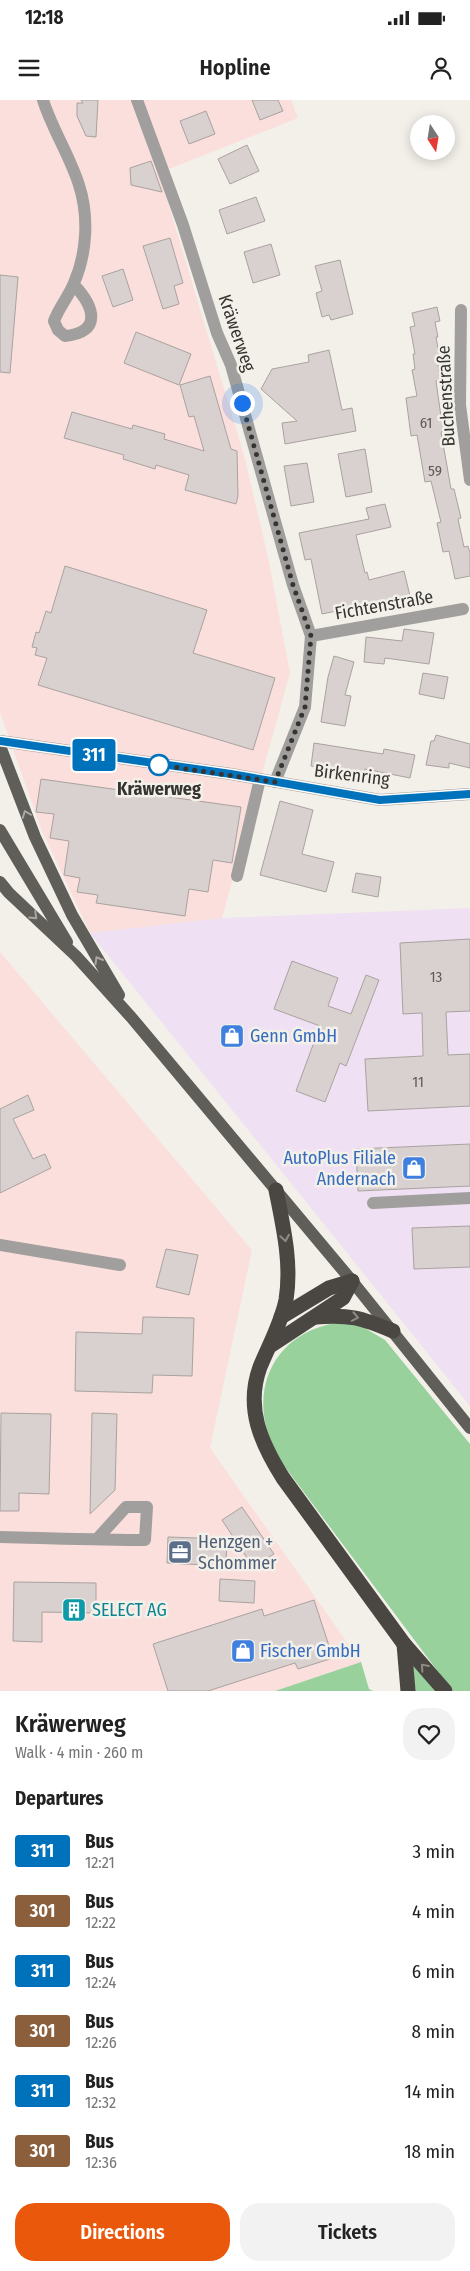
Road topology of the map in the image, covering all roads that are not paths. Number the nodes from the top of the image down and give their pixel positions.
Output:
1 (43, 100) edge
2 (137, 100) edge
3 (74, 285) dead end
4 (461, 310) dead end
5 (470, 480) edge
6 (463, 609) dead end
7 (311, 636) junction
8 (0, 741) edge
9 (0, 746) edge
10 (260, 779) junction
11 (275, 782) junction
12 (470, 794) edge
13 (0, 830) edge
14 (237, 876) dead end
15 (0, 882) edge
16 (76, 956) junction
17 (131, 1017) junction
18 (276, 1190) junction
19 (470, 1198) edge
20 (373, 1204) dead end
21 (0, 1245) edge
22 (120, 1265) dead end
23 (352, 1281) junction
24 (282, 1318) junction
25 (314, 1318) junction
26 (393, 1331) junction
27 (270, 1346) junction
28 (470, 1428) edge
29 (0, 1537) edge
30 (97, 1539) dead end
31 (404, 1644) junction
32 (408, 1691) edge
33 (445, 1691) edge

1 - 3 street
2 - 7 street, Kräwerweg
4 - 5 street, Buchenstraße
6 - 7 street, Fichtenstraße
7 - 11 street, Kräwerweg
8 - 10 street, Birkenring
17 -> 9 main road
10 - 11 street, Birkenring
10 - 14 street
11 - 12 street, Birkenring
13 - 16 main road
15 -> 16 main road
16 - 17 main road
17 - 18 main road
18 - 23 main road
18 -> 24 highway
19 - 20 street
21 - 22 street
23 - 24 highway
23 - 25 highway
23 - 26 main road
24 - 27 highway
25 -> 26 highway
25 - 27 highway
26 - 28 main road
27 - 31 highway
29 - 30 street
31 - 32 highway
33 -> 31 highway

